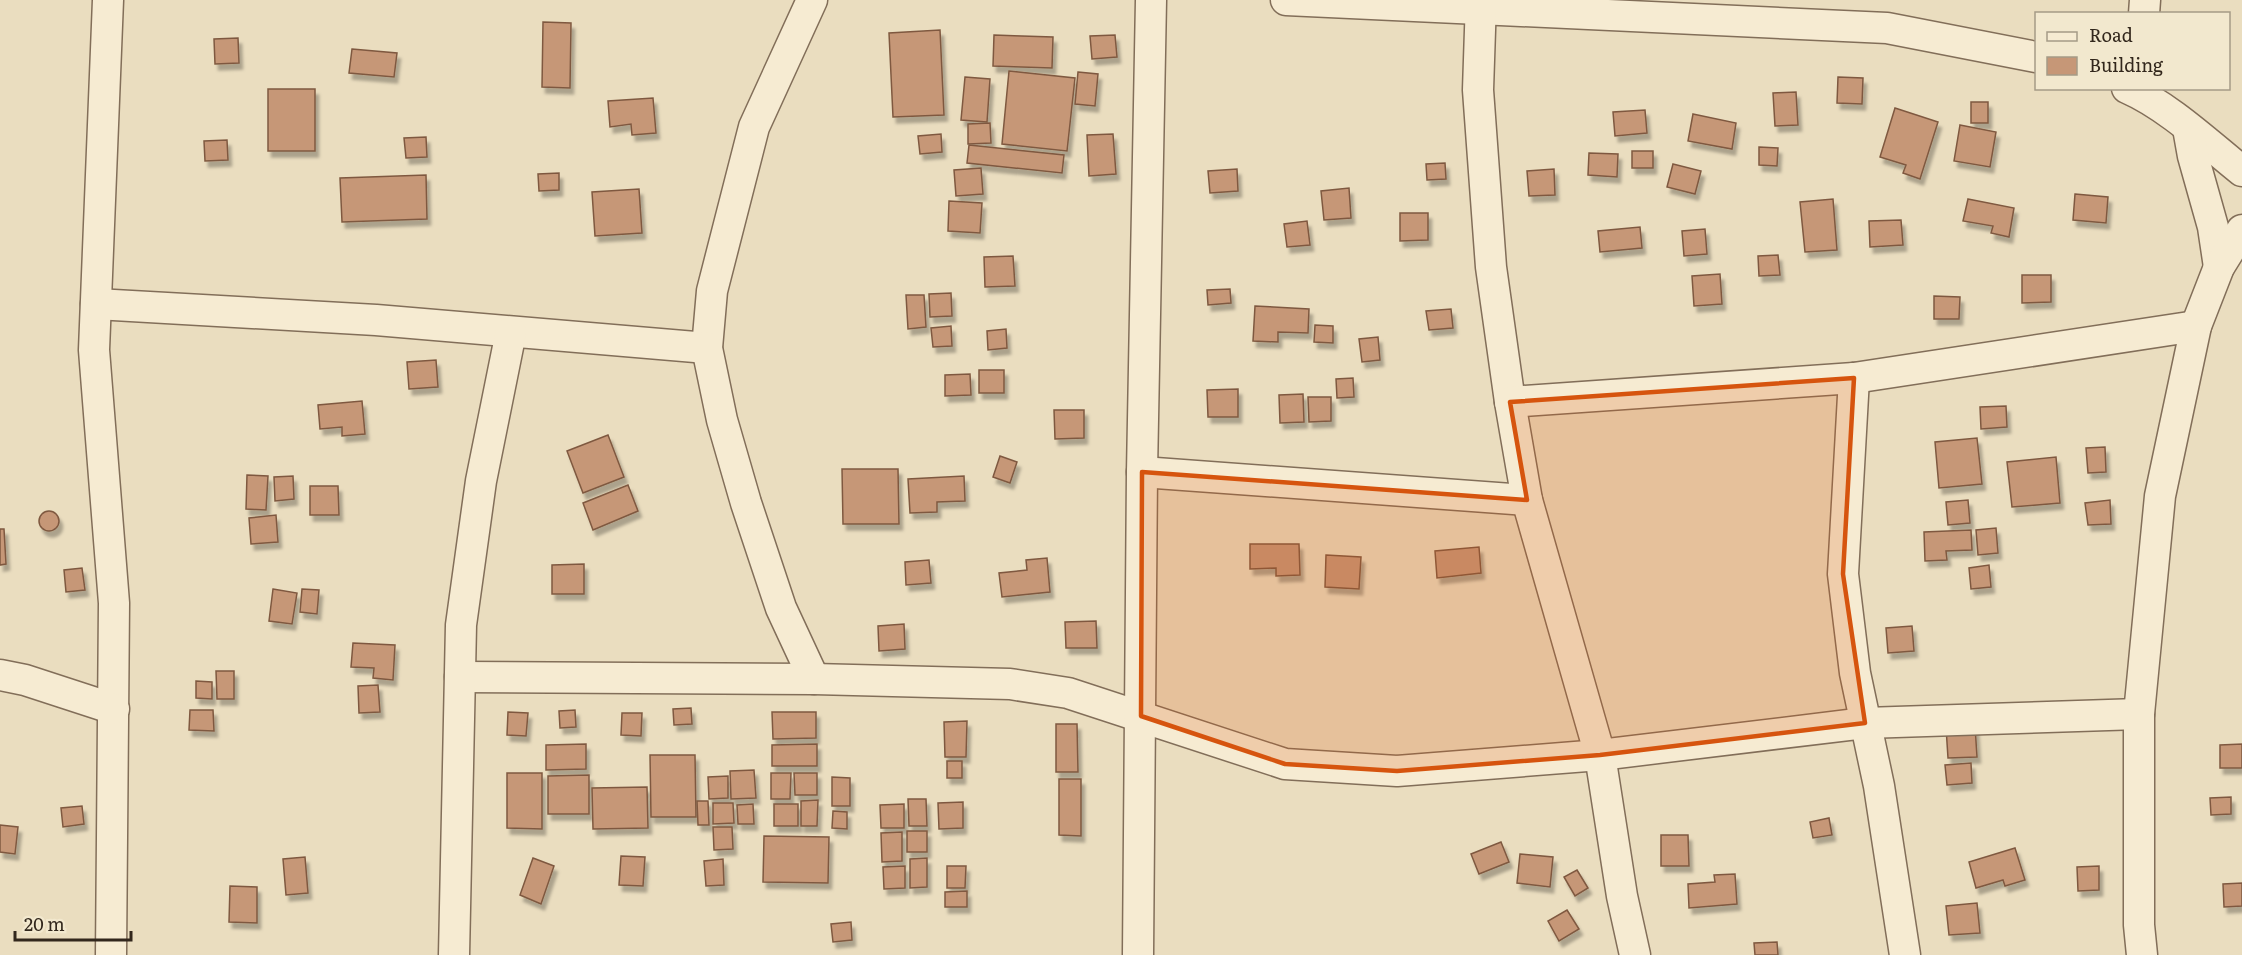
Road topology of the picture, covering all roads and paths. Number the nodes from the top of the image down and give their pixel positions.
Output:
1 (108, 0) edge
2 (812, 0) edge
3 (1150, 0) edge
4 (1286, 0) edge
5 (1481, 4) edge
6 (2035, 57) edge
7 (2135, 90) edge
8 (2188, 128) junction
9 (2242, 171) edge
10 (2242, 230) edge
11 (2219, 267) junction
12 (96, 304) junction
13 (2196, 326) junction
14 (511, 332) junction
15 (707, 348) junction
16 (1854, 378) junction
17 (1510, 402) junction
18 (1142, 472) junction
19 (1527, 500) junction
20 (0, 675) edge
21 (460, 677) junction
22 (814, 679) junction
23 (114, 709) junction
24 (2139, 714) junction
25 (1141, 716) junction
26 (1865, 723) junction
27 (1600, 755) junction
28 (111, 955) edge
29 (454, 955) edge
30 (1138, 955) edge
31 (1635, 955) edge
32 (1905, 955) edge
33 (2142, 955) edge

1 - 12 street
2 - 15 street
3 - 18 street
4 - 5 street
5 - 6 street
5 - 17 street
7 - 8 street
8 - 9 street
8 - 11 street
10 - 11 street
11 - 13 street
12 - 14 street
12 - 23 street
13 - 16 street
13 - 24 street
14 - 15 street
14 - 21 street
15 - 22 street
16 - 17 street
16 - 26 street
17 - 19 street
18 - 19 street
18 - 25 street
19 - 27 street
20 - 23 street
21 - 22 street
21 - 29 street
22 - 25 street
23 - 28 street
24 - 26 street
24 - 33 street
25 - 27 street
25 - 30 street
26 - 27 street
26 - 32 street
27 - 31 street

